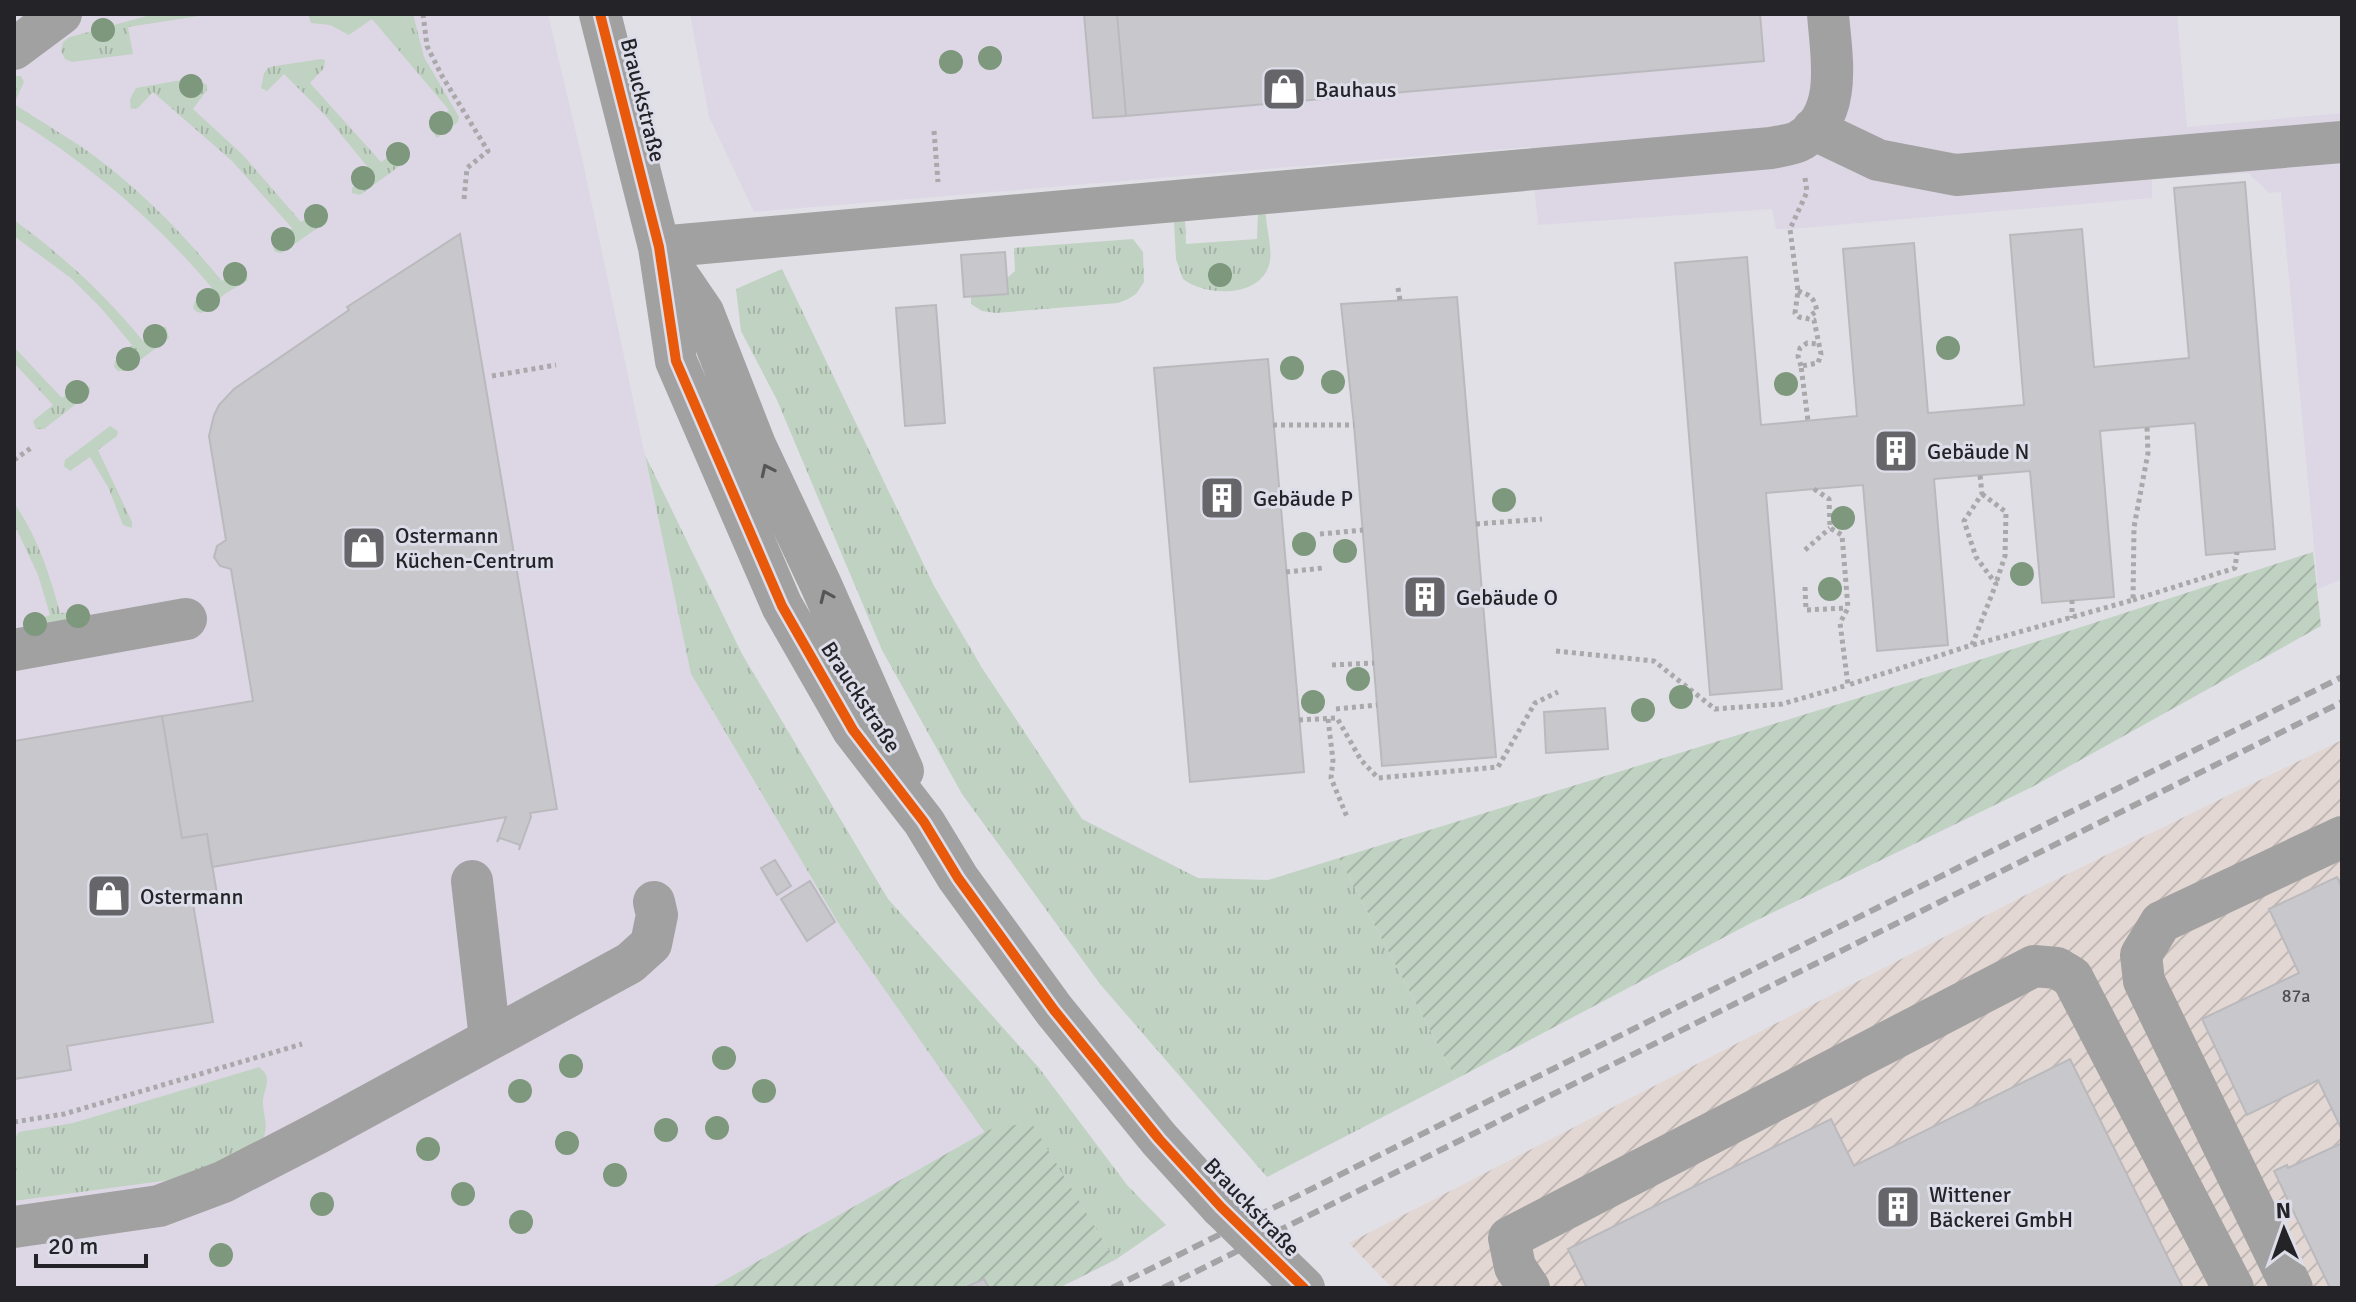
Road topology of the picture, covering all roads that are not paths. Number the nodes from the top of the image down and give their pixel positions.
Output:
1 (61, 14) edge
2 (600, 14) edge
3 (1828, 14) edge
4 (14, 48) edge
5 (1813, 129) junction
6 (2342, 142) edge
7 (659, 247) junction
8 (186, 619) dead end
9 (14, 650) edge
10 (2342, 837) edge
11 (472, 881) dead end
12 (654, 902) dead end
13 (490, 1039) junction
14 (14, 1227) edge
15 (1304, 1288) edge
16 (1529, 1288) edge
17 (2233, 1288) edge
18 (2292, 1288) edge

1 - 4 street
2 - 7 street, Brauckstraße
3 - 5 street
5 - 6 street
5 - 7 street
7 - 15 street, Brauckstraße, bridge
8 - 9 street
10 - 18 street
11 - 13 street
12 - 13 street
13 - 14 street
16 - 17 street

